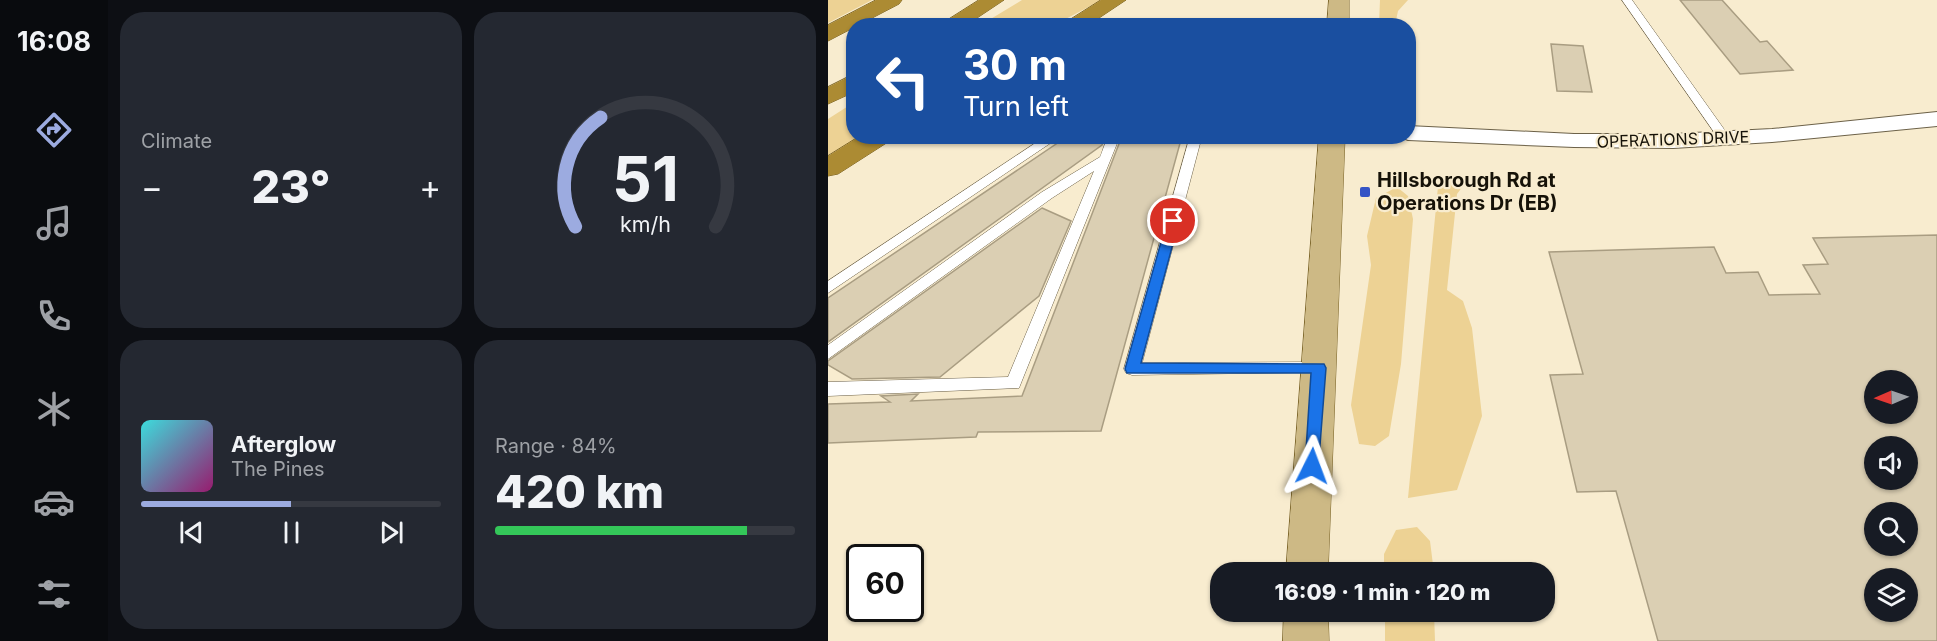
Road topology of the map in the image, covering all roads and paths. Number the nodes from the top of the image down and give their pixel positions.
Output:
1 (993, 0) edge
2 (1116, 0) edge
3 (1339, 0) edge
4 (1627, 0) edge
5 (901, 2) edge
6 (864, 18) edge
7 (882, 18) edge
8 (963, 18) edge
9 (1085, 18) edge
10 (1338, 18) edge
11 (846, 26) edge
12 (828, 34) edge
13 (846, 39) edge
14 (828, 49) edge
15 (846, 86) edge
16 (828, 97) edge
17 (1937, 119) edge
18 (1416, 133) edge
19 (1725, 139) junction
20 (866, 144) edge
21 (1043, 144) edge
22 (1111, 144) edge
23 (1194, 144) edge
24 (1332, 144) edge
25 (1105, 159) junction
26 (828, 168) edge
27 (828, 288) edge
28 (828, 353) edge
29 (1319, 368) junction
30 (828, 389) edge
31 (1308, 562) edge
32 (1306, 622) edge
33 (1306, 641) edge

1 - 8 highway
2 - 9 highway
3 - 10 main road
4 - 19 lane
5 - 6 highway
5 - 7 highway
11 - 12 highway
13 - 14 highway
15 - 16 highway
17 - 19 street, OPERATIONS DRIVE
18 - 19 street, OPERATIONS DRIVE
20 - 26 highway
21 - 27 lane
22 - 25 lane
23 - 29 lane
24 - 29 main road
25 - 28 lane
25 - 30 lane
29 - 31 main road
32 - 33 main road

